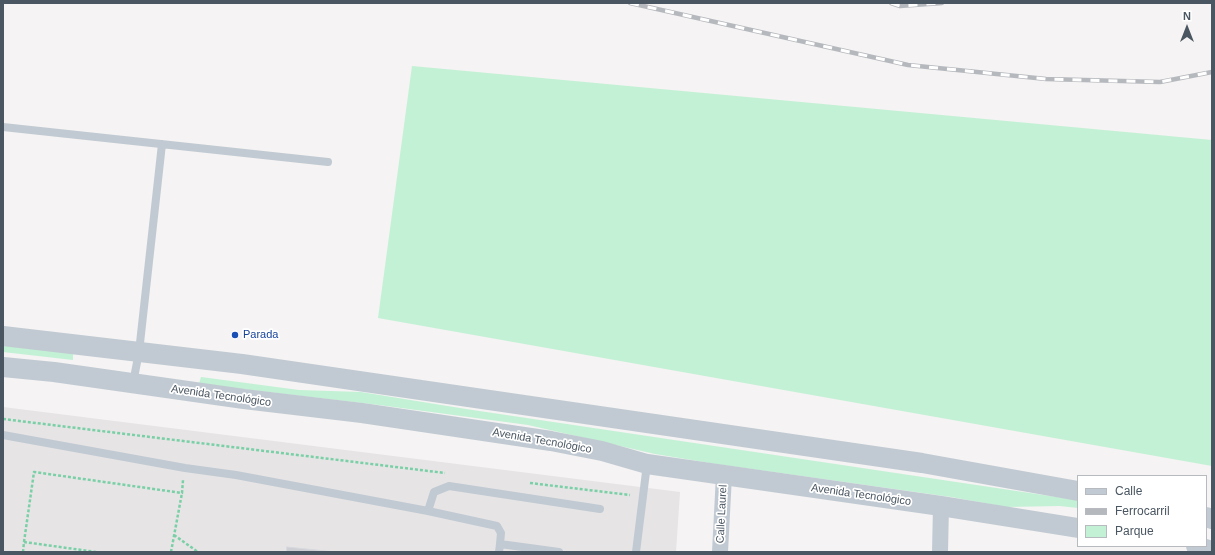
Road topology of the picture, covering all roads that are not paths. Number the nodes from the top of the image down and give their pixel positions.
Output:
1 (3, 127) edge
2 (162, 144) junction
3 (328, 162) dead end
4 (3, 336) edge
5 (139, 352) junction
6 (3, 366) edge
7 (134, 383) junction
8 (3, 434) edge
9 (647, 464) junction
10 (724, 475) junction
11 (1077, 491) edge
12 (941, 506) junction
13 (600, 509) dead end
14 (428, 511) junction
15 (1077, 528) edge
16 (1199, 547) edge
17 (499, 548) edge
18 (1212, 551) edge
19 (559, 552) edge
20 (636, 552) edge
21 (720, 552) edge
22 (940, 552) edge

1 - 2 lane
2 - 3 lane
2 - 5 lane
4 - 5 street
5 - 7 lane
5 - 11 street
6 - 7 street, Avenida Tecnológico
7 - 9 street, Avenida Tecnológico
8 - 14 lane
9 - 10 street, Avenida Tecnológico
9 - 20 lane
10 - 12 street, Avenida Tecnológico
10 - 21 street, Calle Laurel
12 - 15 street, Avenida Tecnológico
12 - 22 street
13 - 14 lane
14 - 17 lane
16 - 18 street
17 - 19 lane

